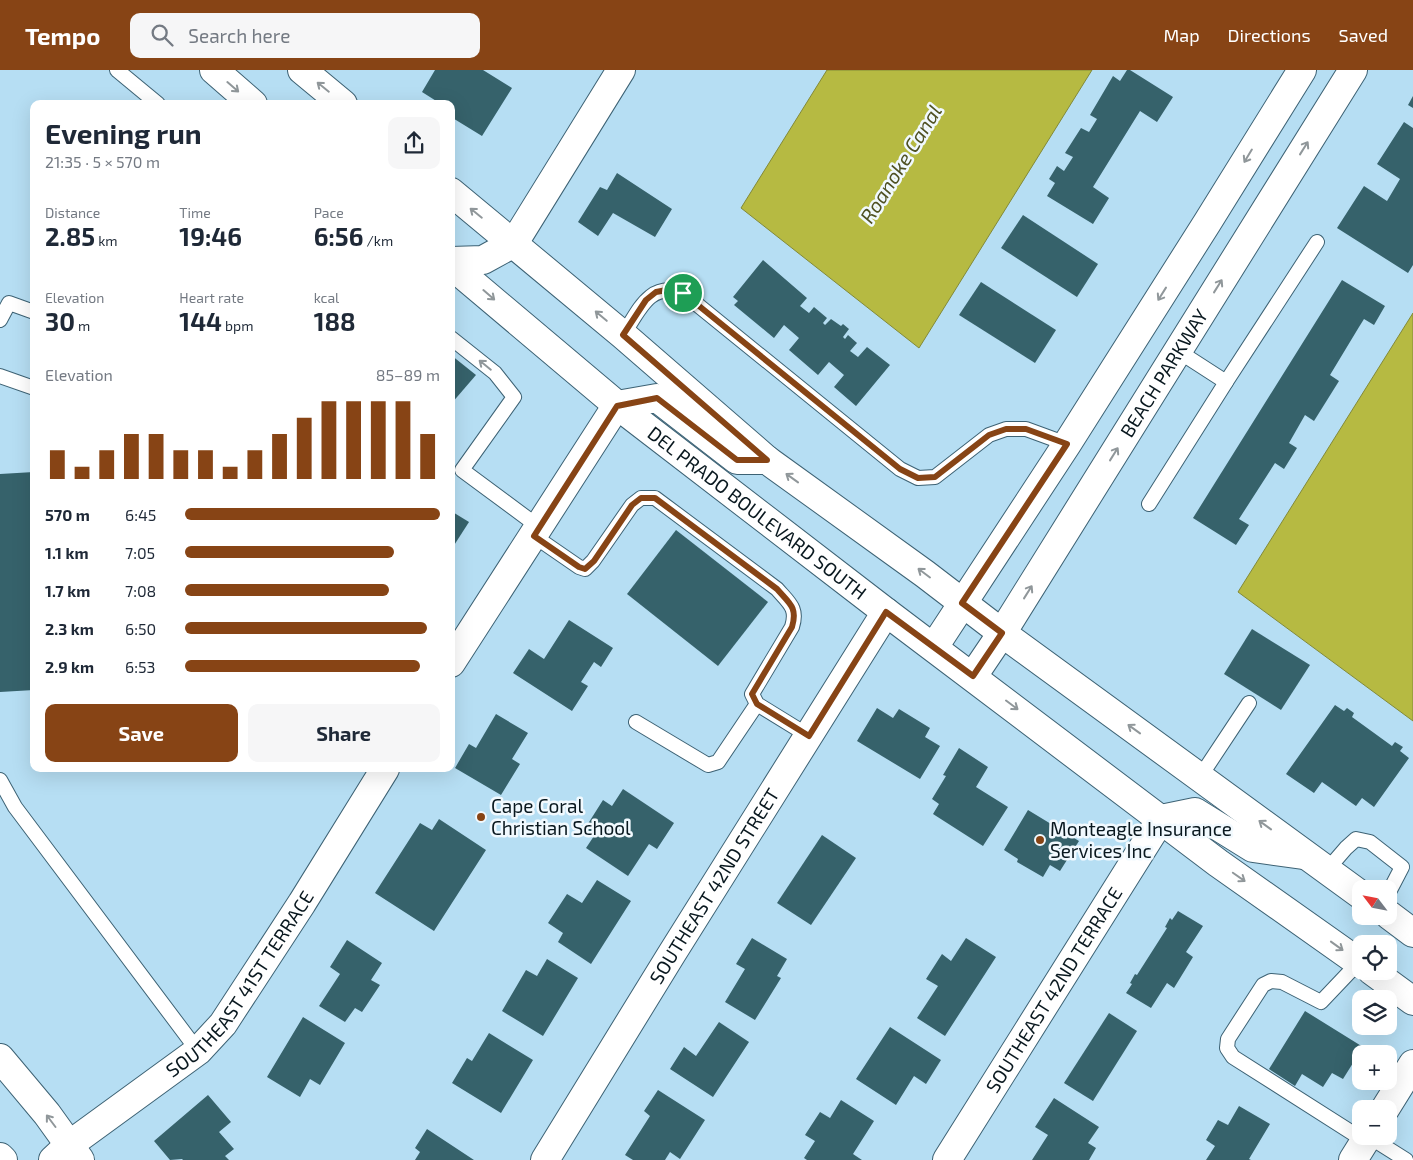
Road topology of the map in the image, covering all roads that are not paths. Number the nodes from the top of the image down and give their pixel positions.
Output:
1 (117, 70) edge
2 (214, 70) edge
3 (302, 70) edge
4 (621, 70) edge
5 (1302, 70) edge
6 (1353, 70) edge
7 (153, 100) edge
8 (248, 100) edge
9 (338, 100) edge
10 (455, 195) edge
11 (1317, 242) dead end
12 (514, 243) junction
13 (455, 263) edge
14 (455, 266) edge
15 (30, 311) edge
16 (0, 320) edge
17 (623, 335) junction
18 (455, 341) edge
19 (1178, 352) junction
20 (0, 376) edge
21 (1226, 382) junction
22 (30, 387) edge
23 (617, 406) junction
24 (1067, 444) junction
25 (767, 460) junction
26 (457, 466) edge
27 (1149, 504) dead end
28 (536, 531) junction
29 (962, 603) junction
30 (886, 612) junction
31 (1002, 633) junction
32 (934, 647) junction
33 (455, 658) edge
34 (973, 676) junction
35 (1249, 703) dead end
36 (757, 704) junction
37 (636, 722) dead end
38 (809, 736) junction
39 (383, 772) edge
40 (1200, 777) junction
41 (0, 780) edge
42 (4, 797) edge
43 (1161, 819) junction
44 (1317, 863) junction
45 (1395, 880) edge
46 (1352, 888) edge
47 (1398, 922) edge
48 (1413, 933) edge
49 (1352, 958) edge
50 (1352, 976) edge
51 (1384, 980) edge
52 (1412, 999) edge
53 (198, 1052) junction
54 (0, 1058) edge
55 (1413, 1064) edge
56 (1391, 1100) edge
57 (1352, 1136) edge
58 (1368, 1145) edge
59 (68, 1155) edge
60 (0, 1157) edge
61 (3, 1160) edge
62 (545, 1160) edge
63 (947, 1160) edge
64 (1406, 1160) edge

1 - 7 lane
2 -> 8 street
9 -> 3 street
4 - 12 street
5 -> 24 street
19 -> 6 street, BEACH PARKWAY
12 -> 10 street
11 - 21 lane
12 - 13 street
17 -> 12 street
14 -> 23 street, DEL PRADO BOULEVARD SOUTH
15 - 16 lane
17 - 24 lane
17 - 25 street
26 -> 18 lane
19 - 21 lane
31 -> 19 street, BEACH PARKWAY
20 - 22 lane
21 - 27 lane
23 - 25 street
23 - 28 street
23 - 30 street, DEL PRADO BOULEVARD SOUTH
24 - 29 street
29 -> 25 street
26 - 28 lane
28 - 33 street
28 - 36 lane
29 - 31 street
29 - 32 street
30 - 32 street, DEL PRADO BOULEVARD SOUTH
30 - 38 street, SOUTHEAST 42ND STREET
31 - 34 street, BEACH PARKWAY
40 -> 31 street
32 - 34 street, DEL PRADO BOULEVARD SOUTH
34 -> 43 street, DEL PRADO BOULEVARD SOUTH
35 - 40 lane
36 - 37 lane
36 - 38 lane
38 - 62 street, SOUTHEAST 42ND STREET
39 - 53 street, SOUTHEAST 41ST TERRACE
44 -> 40 street
41 - 42 lane
42 - 53 lane
43 - 44 street
43 -> 49 street, DEL PRADO BOULEVARD SOUTH
43 - 63 street, SOUTHEAST 42ND TERRACE
44 - 45 lane
44 - 46 street
47 - 48 street
50 - 57 lane
51 - 52 street, DEL PRADO BOULEVARD SOUTH
53 - 59 street, SOUTHEAST 41ST TERRACE
59 -> 54 street
55 - 56 street
58 - 64 lane
60 - 61 street

